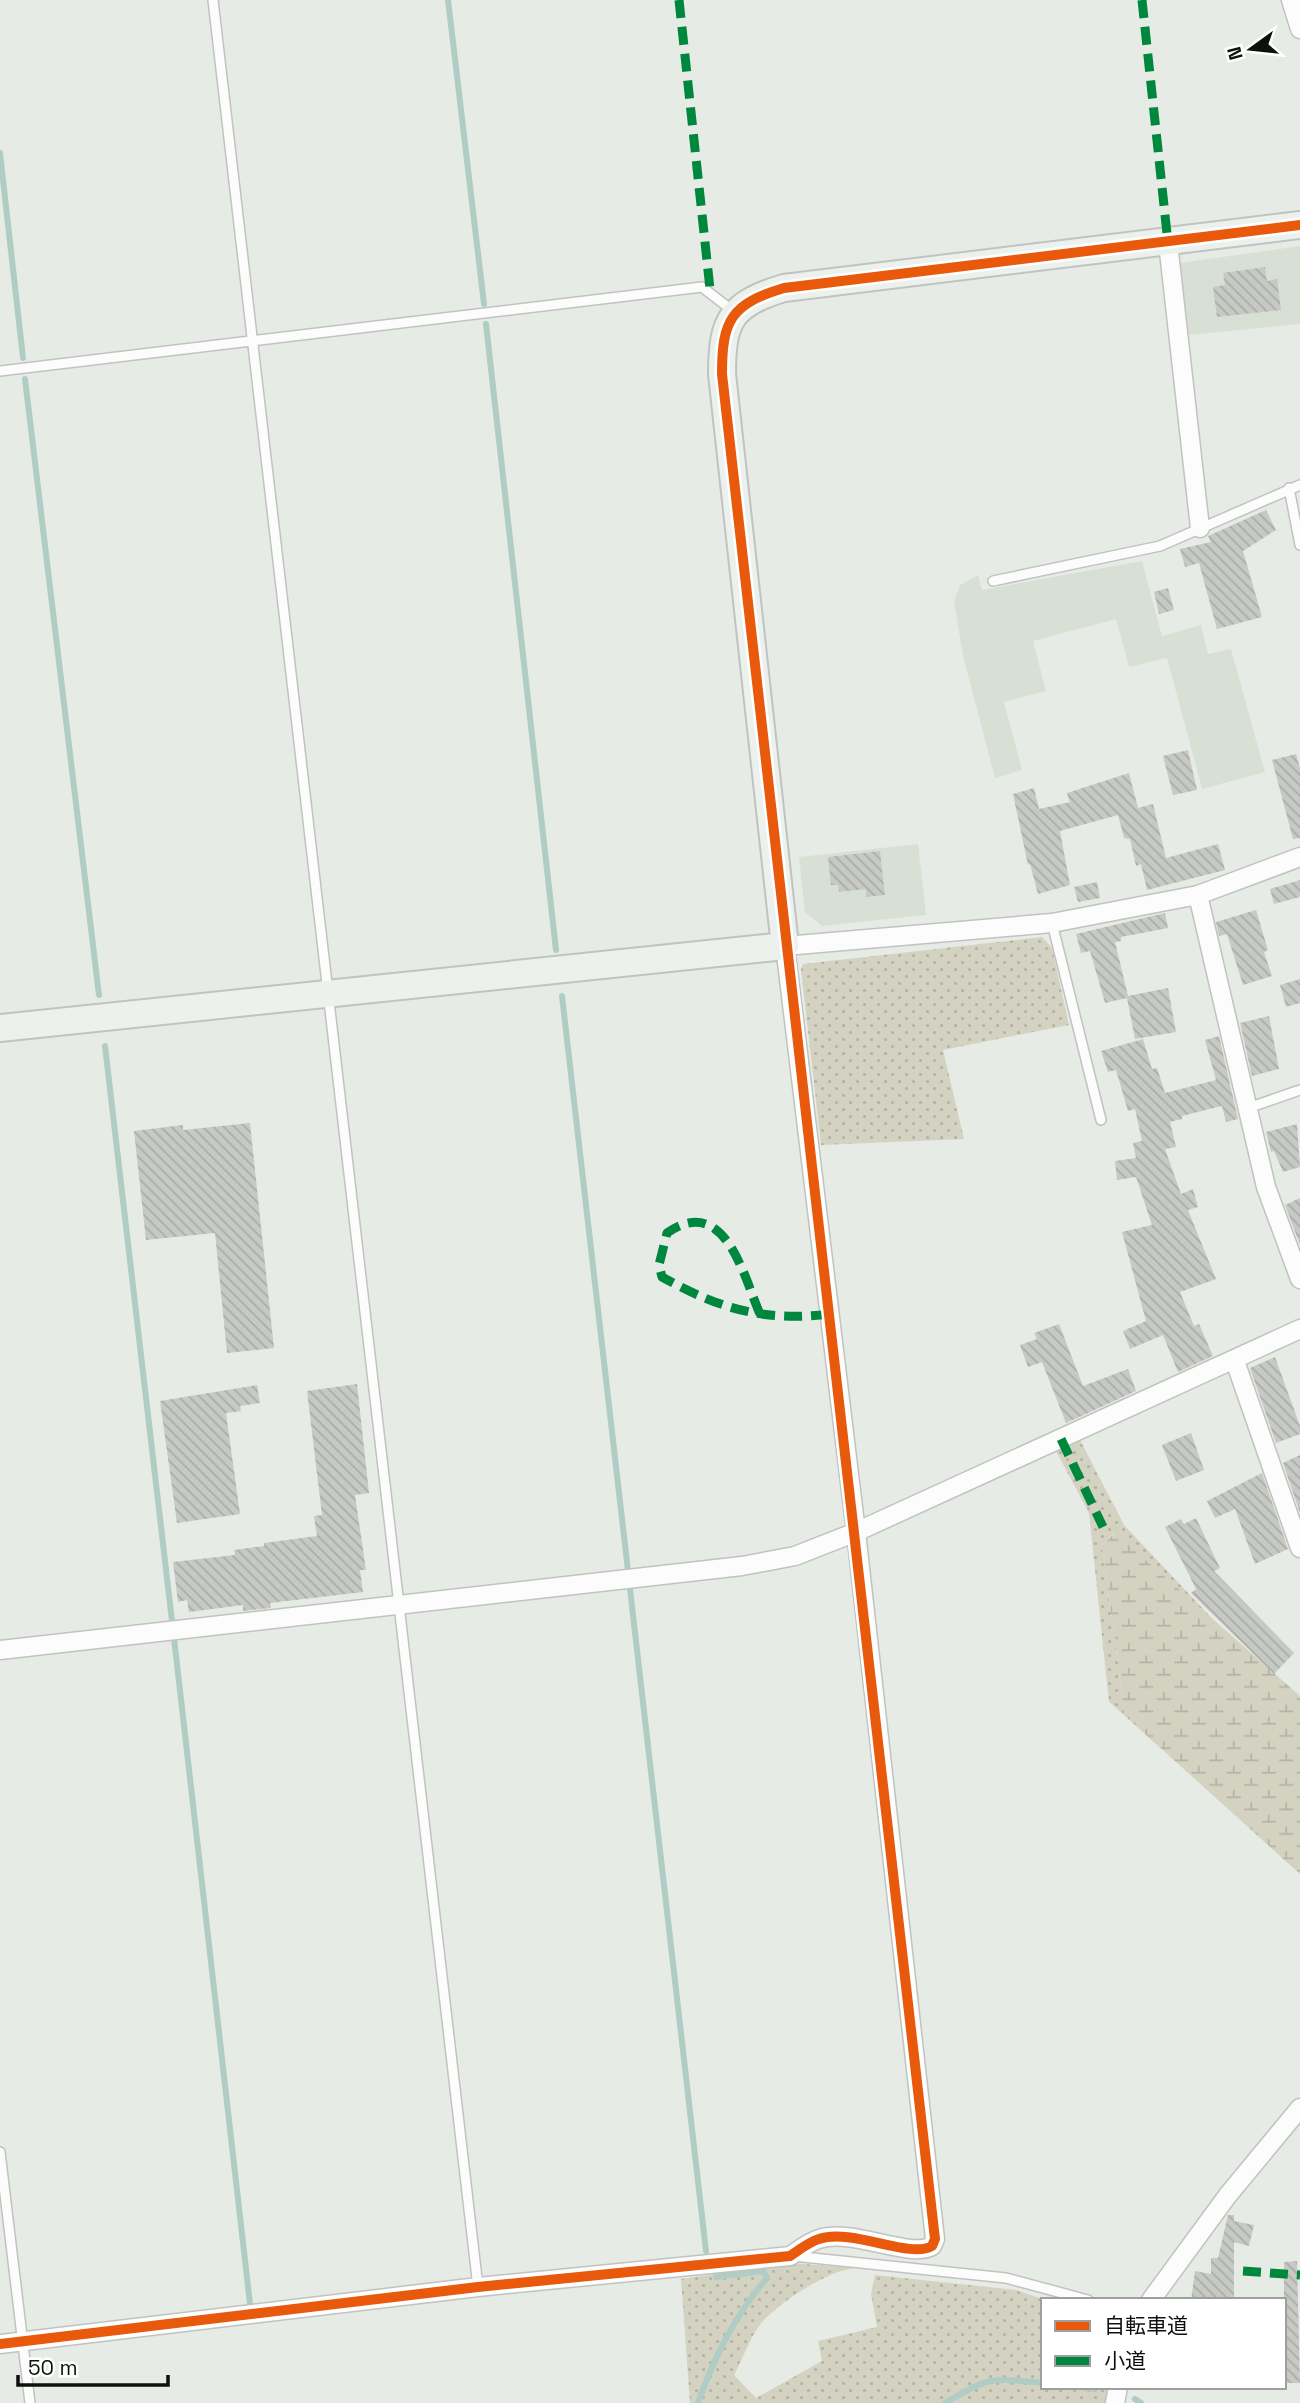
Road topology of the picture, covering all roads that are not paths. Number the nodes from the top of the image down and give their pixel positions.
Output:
1 (213, 0) edge
2 (1291, 0) edge
3 (1300, 29) edge
4 (1300, 225) edge
5 (1168, 243) junction
6 (735, 312) junction
7 (253, 338) junction
8 (0, 371) edge
9 (1300, 485) edge
10 (1289, 488) junction
11 (1200, 528) junction
12 (1300, 545) edge
13 (993, 581) dead end
14 (1300, 857) edge
15 (1198, 895) junction
16 (1052, 923) junction
17 (785, 946) junction
18 (328, 995) junction
19 (0, 1028) edge
20 (1300, 1090) edge
21 (1248, 1108) junction
22 (1101, 1120) dead end
23 (1300, 1279) edge
24 (1300, 1329) edge
25 (1235, 1361) junction
26 (856, 1532) junction
27 (1300, 1548) edge
28 (400, 1604) junction
29 (0, 1650) edge
30 (1300, 2108) edge
31 (0, 2152) edge
32 (790, 2256) junction
33 (478, 2287) junction
34 (1081, 2298) edge
35 (1152, 2298) edge
36 (23, 2341) junction
37 (0, 2344) edge
38 (30, 2403) edge

1 - 7 lane
2 - 3 street
4 - 5 street
5 - 6 street
5 - 11 street
6 - 7 lane
6 - 17 street
7 - 8 lane
7 - 18 lane
9 - 10 lane
10 - 11 lane
10 - 12 lane
11 - 13 lane
14 - 15 street
15 - 16 street
15 - 21 street
16 - 17 street
16 - 22 lane
17 - 18 street
17 - 26 street
18 - 19 street
18 - 28 lane
20 - 21 lane
21 - 23 street
24 - 25 street
25 - 26 street
25 - 27 street
26 - 28 street
26 - 32 street
28 - 29 street
28 - 33 lane
30 - 35 street
31 - 36 lane
32 - 33 street
32 - 34 lane
33 - 36 street
36 - 37 street
36 - 38 lane

